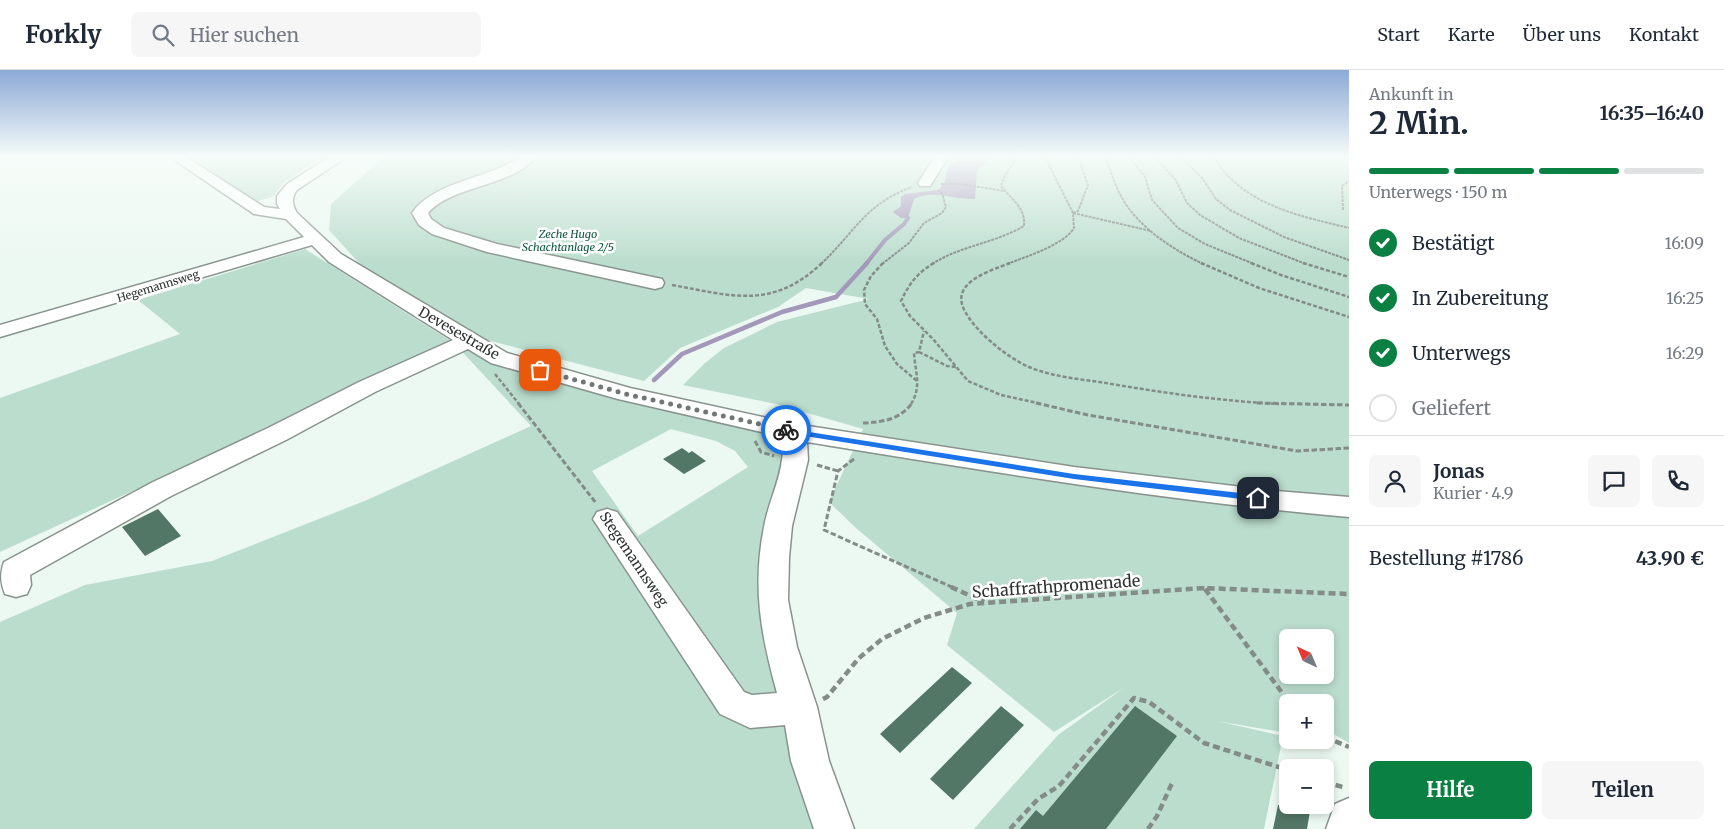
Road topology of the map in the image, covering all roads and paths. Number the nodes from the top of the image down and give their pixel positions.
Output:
1 (232, 192) edge
2 (288, 192) edge
3 (452, 192) edge
4 (896, 192) edge
5 (941, 192) edge
6 (1006, 192) edge
7 (1062, 192) edge
8 (1085, 192) edge
9 (1119, 192) edge
10 (1150, 192) edge
11 (1181, 192) edge
12 (1212, 192) edge
13 (1247, 192) edge
14 (1342, 192) edge
15 (1343, 210) dead end
16 (1074, 213) junction
17 (292, 215) junction
18 (1349, 228) edge
19 (1152, 232) junction
20 (316, 239) junction
21 (1349, 260) edge
22 (1349, 277) edge
23 (655, 283) joint
24 (1349, 297) edge
25 (1349, 317) edge
26 (0, 331) edge
27 (924, 331) junction
28 (469, 341) junction
29 (919, 352) junction
30 (955, 366) junction
31 (494, 373) dead end
32 (918, 382) junction
33 (1349, 405) edge
34 (858, 424) dead end
35 (796, 432) junction
36 (1349, 448) edge
37 (856, 452) dead end
38 (1349, 506) edge
39 (607, 518) joint
40 (16, 585) dead end
41 (1204, 588) junction
42 (1349, 594) edge
43 (985, 602) junction
44 (1283, 694) edge
45 (799, 707) junction
46 (1334, 741) edge
47 (1349, 747) edge
48 (1279, 767) edge
49 (1173, 781) dead end
50 (1334, 785) edge
51 (1349, 790) edge
52 (1349, 818) edge
53 (834, 829) edge
54 (1010, 829) edge
55 (1148, 829) edge
56 (1346, 829) edge

1 - 17 street
2 - 17 street
3 - 23 street
4 - 23 path
5 - 32 path
6 - 27 path
7 - 16 path
8 - 16 path
9 - 19 path
10 - 24 path
11 - 22 path
12 - 21 path
13 - 18 path
14 - 15 path
16 - 19 path
16 - 33 path
17 - 20 street, Devesestraße
19 - 25 path
20 - 26 street, Hegemannsweg
20 - 28 street, Devesestraße
27 - 29 path
27 - 30 path
28 - 35 street, Devesestraße
28 - 40 street
29 - 30 path
29 - 32 path
30 - 36 path
31 - 39 path, Stegemannsweg
32 - 34 path
35 - 38 street, Devesestraße
35 - 45 street
37 - 43 path
39 - 45 street, Stegemannsweg
41 - 42 path, Schaffrathpromenade
41 - 43 path, Schaffrathpromenade
41 - 44 path
43 - 45 path, Schaffrathpromenade
45 - 53 street
46 - 47 path
48 - 54 path
49 - 55 path
50 - 51 path
52 - 56 street

